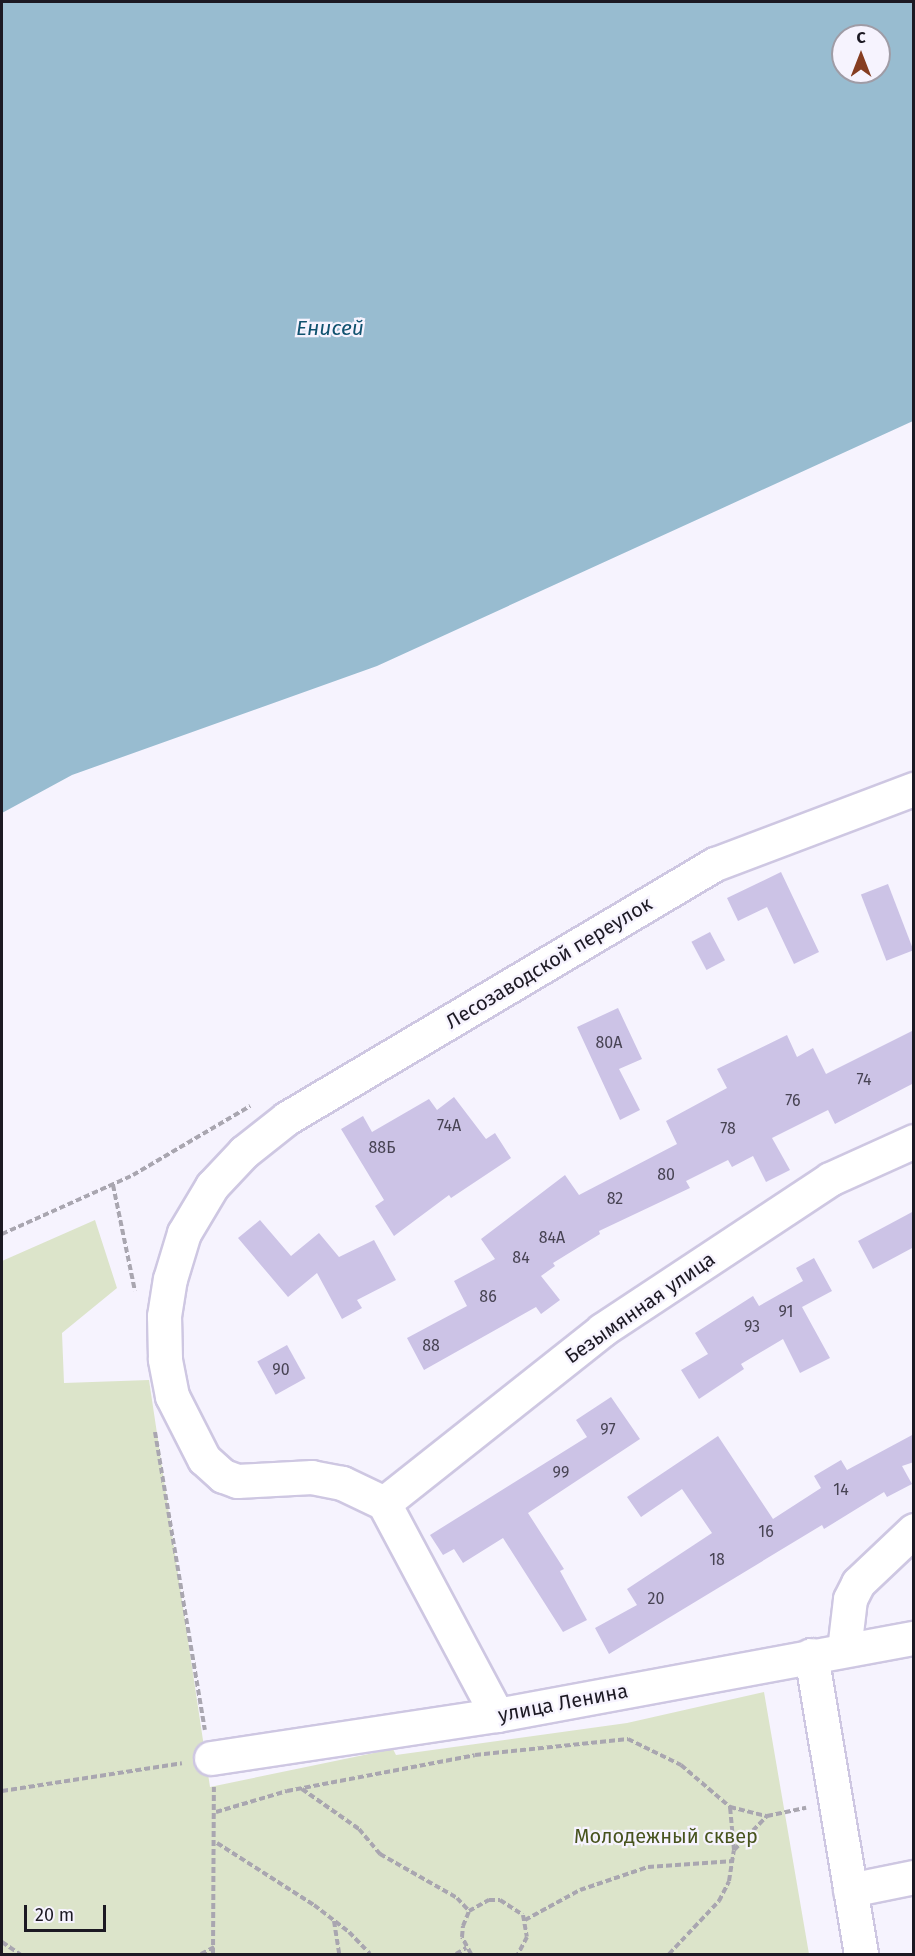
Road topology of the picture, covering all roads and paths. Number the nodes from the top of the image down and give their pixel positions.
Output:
1 (914, 789) edge
2 (914, 1141) edge
3 (113, 1185) dead end
4 (137, 1300) dead end
5 (155, 1427) dead end
6 (384, 1503) junction
7 (914, 1530) edge
8 (914, 1638) edge
9 (844, 1650) junction
10 (811, 1655) junction
11 (496, 1715) junction
12 (211, 1758) junction
13 (301, 1788) junction
14 (2, 1791) edge
15 (836, 1803) junction
16 (730, 1808) junction
17 (216, 1812) junction
18 (767, 1816) junction
19 (216, 1842) junction
20 (734, 1851) junction
21 (734, 1861) junction
22 (914, 1878) edge
23 (850, 1890) junction
24 (470, 1911) junction
25 (334, 1920) junction
26 (525, 1920) junction
27 (2, 1942) edge
28 (214, 1947) junction
29 (466, 1948) junction
30 (20, 1954) edge
31 (201, 1954) edge
32 (213, 1954) edge
33 (339, 1954) edge
34 (369, 1954) edge
35 (456, 1954) edge
36 (471, 1954) edge
37 (520, 1954) edge
38 (669, 1954) edge
39 (861, 1954) edge

1 - 6 street, Лесозаводской переулок
2 - 6 street, Безымянная улица
3 - 4 path
5 - 12 path
6 - 11 street
7 - 9 street
8 - 9 street, улица Ленина
9 - 10 street, улица Ленина
10 - 11 street, улица Ленина
10 - 15 street
11 - 12 street, улица Ленина
12 - 14 path
12 - 17 path
13 - 16 path
13 - 17 path
13 - 24 path
15 - 18 path
15 - 23 street
16 - 18 path
16 - 20 path
17 - 19 path
18 - 20 path
19 - 25 path
19 - 28 path
20 - 21 path
21 - 26 path
21 - 38 path
22 - 23 street
23 - 39 street
24 - 26 path
24 - 29 path
25 - 33 path
25 - 34 path
26 - 37 path
27 - 30 path
28 - 31 path
28 - 32 path
29 - 35 path
29 - 36 path

